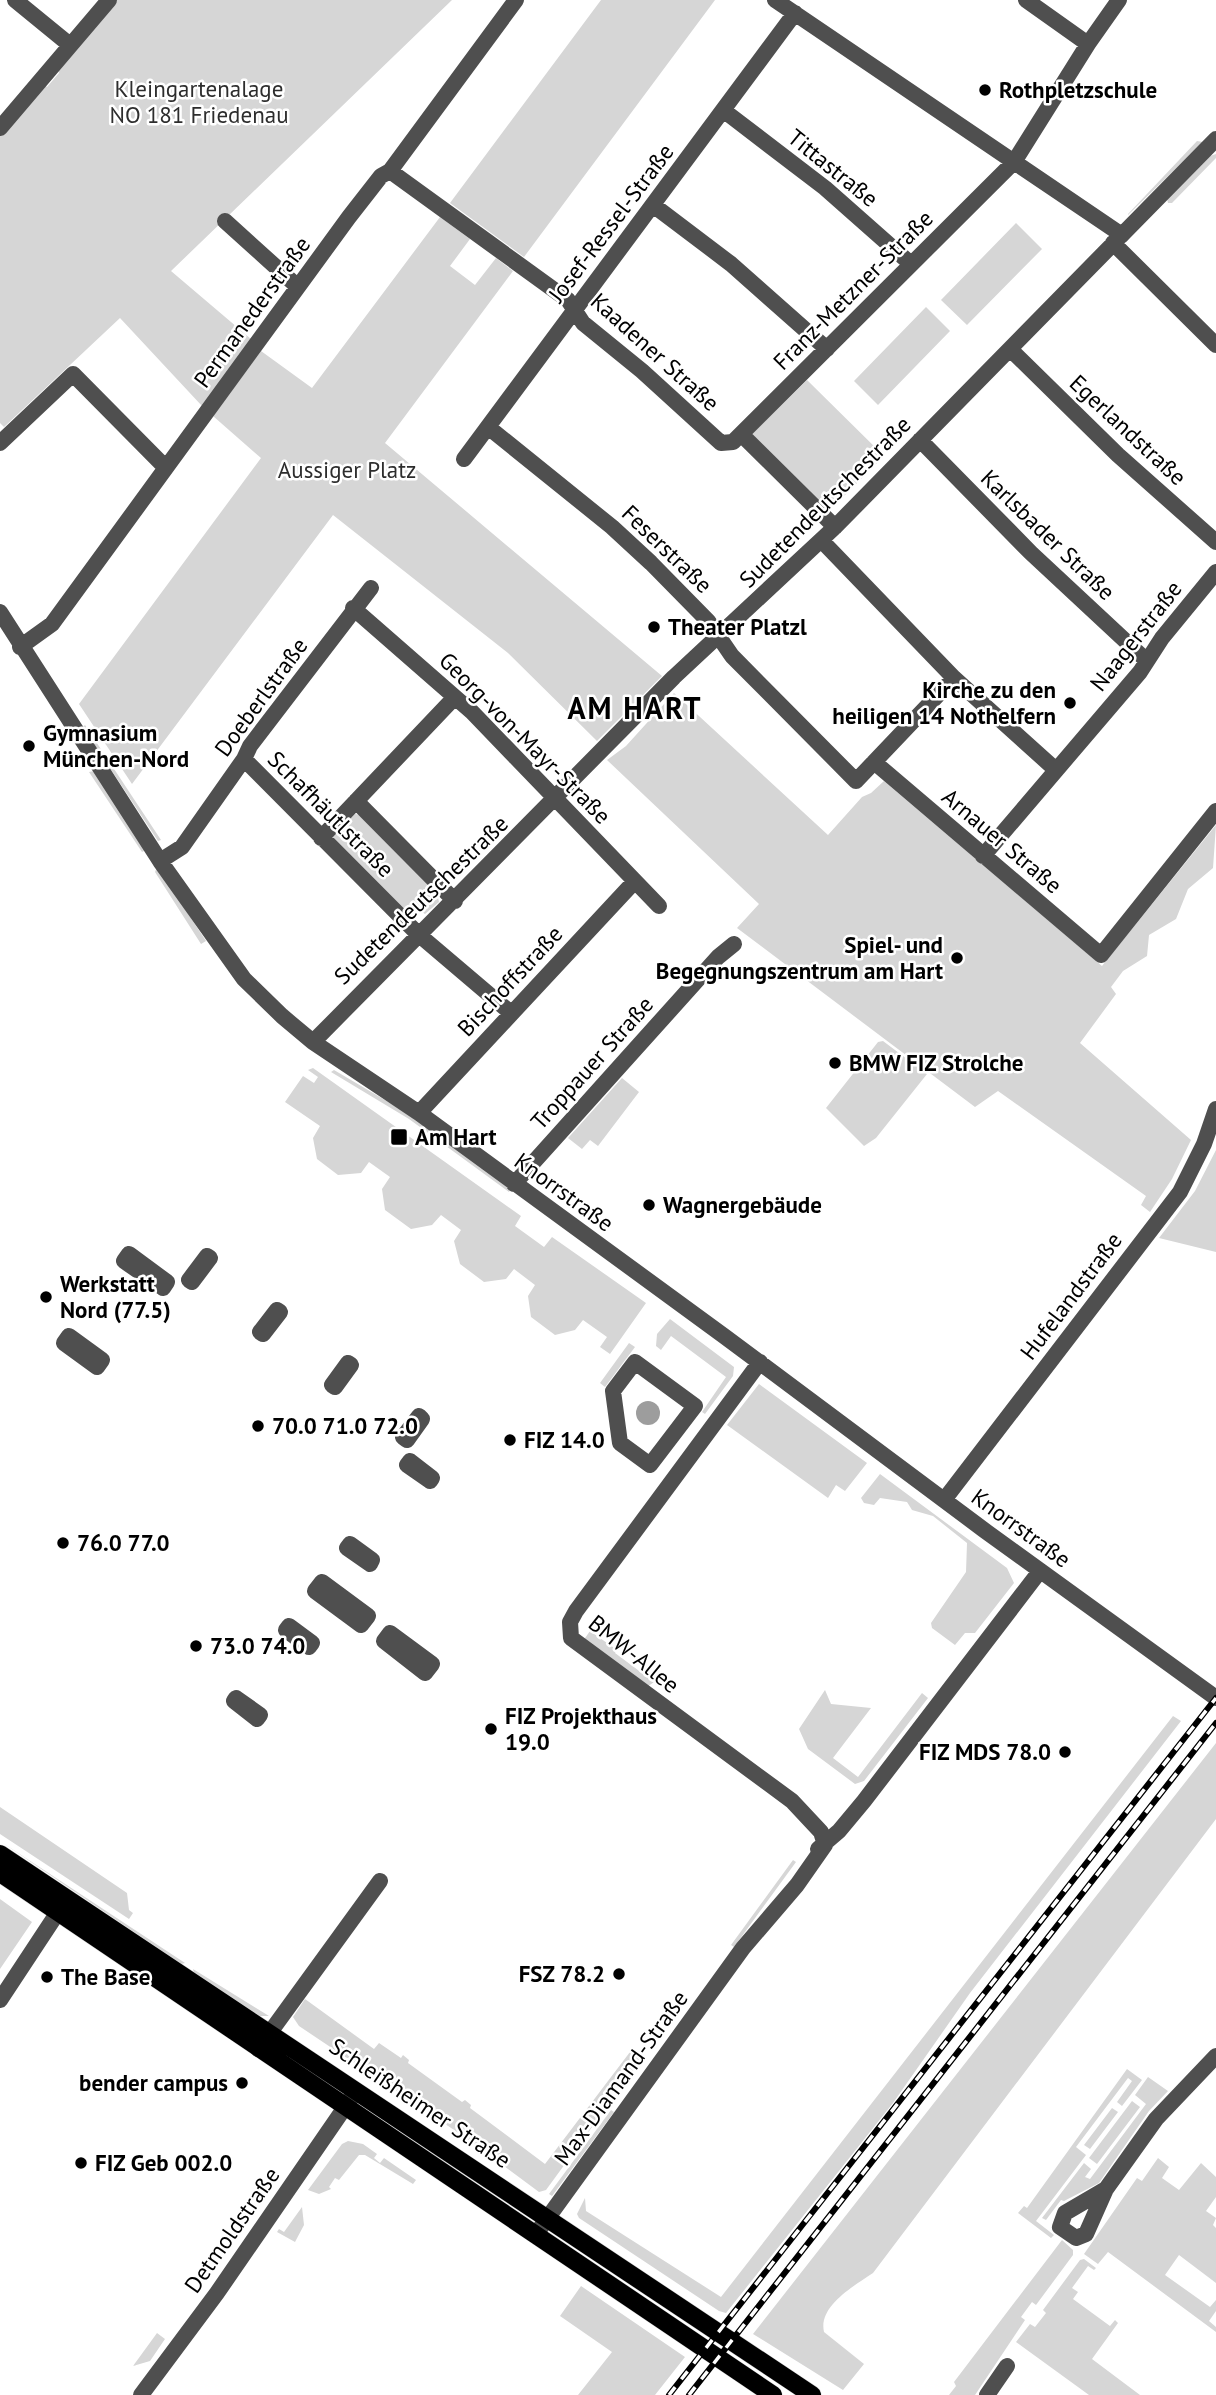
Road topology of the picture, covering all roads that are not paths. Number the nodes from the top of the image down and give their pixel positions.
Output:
1 (15, 0) edge
2 (109, 0) edge
3 (516, 0) edge
4 (775, 0) edge
5 (1026, 0) edge
6 (1119, 0) edge
7 (795, 13) junction
8 (1088, 44) junction
9 (70, 45) junction
10 (723, 110) junction
11 (0, 128) edge
12 (1215, 141) edge
13 (1014, 162) junction
14 (390, 171) junction
15 (653, 205) junction
16 (225, 221) dead end
17 (1117, 239) junction
18 (911, 264) junction
19 (298, 287) junction
20 (574, 311) junction
21 (1216, 345) edge
22 (827, 349) junction
23 (1010, 349) junction
24 (488, 427) junction
25 (741, 434) junction
26 (920, 440) junction
27 (0, 443) edge
28 (721, 443) joint
29 (464, 459) dead end
30 (166, 468) junction
31 (835, 527) junction
32 (821, 540) junction
33 (1216, 542) edge
34 (1216, 572) edge
35 (371, 588) dead end
36 (353, 608) junction
37 (0, 612) edge
38 (718, 638) junction
39 (20, 647) junction
40 (1147, 661) junction
41 (954, 678) junction
42 (455, 697) junction
43 (244, 759) junction
44 (874, 762) junction
45 (1056, 770) junction
46 (556, 799) junction
47 (356, 801) junction
48 (1216, 811) edge
49 (321, 838) junction
50 (983, 856) junction
51 (160, 861) junction
52 (635, 881) junction
53 (455, 901) junction
54 (659, 906) dead end
55 (418, 934) junction
56 (734, 944) dead end
57 (511, 1013) junction
58 (313, 1042) junction
59 (1216, 1109) edge
60 (419, 1113) junction
61 (514, 1184) junction
62 (760, 1362) junction
63 (620, 1443) joint
64 (944, 1500) junction
65 (1040, 1571) junction
66 (1216, 1698) edge
67 (825, 1844) junction
68 (0, 1854) edge
69 (0, 1873) edge
70 (380, 1881) dead end
71 (63, 1905) junction
72 (0, 2000) edge
73 (270, 2033) junction
74 (258, 2049) junction
75 (1216, 2056) edge
76 (357, 2089) junction
77 (344, 2107) junction
78 (1106, 2189) dead end
79 (548, 2218) junction
80 (536, 2234) junction
81 (1007, 2366) dead end
82 (141, 2395) edge
83 (773, 2395) edge
84 (813, 2395) edge
85 (987, 2395) edge

1 - 9 street
2 - 9 street
3 - 14 street, Permanederstraße
4 - 7 street
5 - 8 street
6 - 8 street, Franz-Metzner-Straße
7 - 10 street, Josef-Ressel-Straße
7 - 13 street
8 - 13 street, Franz-Metzner-Straße
9 - 11 street
10 - 15 street, Josef-Ressel-Straße
10 - 18 street, Tittastraße
12 - 17 street, Sudetendeutschestraße
13 - 17 street
13 - 18 street, Franz-Metzner-Straße
14 - 19 street, Permanederstraße
14 - 20 street, Kaadener Straße
15 - 20 street, Josef-Ressel-Straße
15 - 22 street
16 - 19 street
17 - 21 street
17 - 23 street, Sudetendeutschestraße
18 - 22 street, Franz-Metzner-Straße
19 - 30 street, Permanederstraße
20 - 24 street, Josef-Ressel-Straße
20 - 28 street, Kaadener Straße
22 - 25 street, Franz-Metzner-Straße
23 - 26 street, Sudetendeutschestraße
23 - 33 street, Egerlandstraße
24 - 29 street, Josef-Ressel-Straße
24 - 38 street, Feserstraße
25 - 28 street, Franz-Metzner-Straße
25 - 31 street
26 - 31 street, Sudetendeutschestraße
26 - 40 street, Karlsbader Straße
27 - 30 street
30 - 39 street, Permanederstraße
31 - 32 street, Sudetendeutschestraße
32 - 38 street, Sudetendeutschestraße
32 - 41 street
34 - 40 street, Naagerstraße
35 - 36 street, Doeberlstraße
36 - 42 street, Georg-von-Mayr-Straße
36 - 43 street, Doeberlstraße
37 - 39 street, Knorrstraße
38 - 44 street, Feserstraße
38 - 46 street, Sudetendeutschestraße
39 - 51 street, Knorrstraße
40 - 45 street, Naagerstraße
41 - 44 street
41 - 45 street
42 - 46 street, Georg-von-Mayr-Straße
42 - 47 street
43 - 49 street, Schafhäutlstraße
43 - 51 street, Doeberlstraße
44 - 50 street, Arnauer Straße
45 - 50 street, Naagerstraße
46 - 52 street, Georg-von-Mayr-Straße
46 - 53 street, Sudetendeutschestraße
47 - 49 street
47 - 53 street
48 - 50 street, Arnauer Straße
49 - 55 street, Schafhäutlstraße
51 - 58 street, Knorrstraße
52 - 54 street, Georg-von-Mayr-Straße
52 - 57 street, Bischoffstraße
53 - 55 street, Sudetendeutschestraße
55 - 57 street, Schafhäutlstraße
55 - 58 street, Sudetendeutschestraße
56 - 61 street, Troppauer Straße
57 - 60 street, Bischoffstraße
58 - 60 street, Knorrstraße
59 - 64 street, Hufelandstraße
60 - 61 street, Knorrstraße
61 - 62 street, Knorrstraße
62 - 64 street, Knorrstraße
62 - 67 street, BMW-Allee
63 - 63 street
64 - 65 street, Knorrstraße
65 - 66 street, Knorrstraße
65 - 67 street, Max-Diamand-Straße
67 - 79 street, Max-Diamand-Straße
68 - 71 main road, Schleißheimer Straße
69 - 71 main road, Schleißheimer Straße
70 - 73 street
71 - 72 street
71 - 73 main road, Schleißheimer Straße
71 - 74 main road, Schleißheimer Straße
73 - 74 street
73 - 76 main road, Schleißheimer Straße
74 - 77 main road, Schleißheimer Straße
75 - 78 street
76 - 77 street, Detmoldstraße
76 - 79 main road, Schleißheimer Straße
77 - 80 main road, Schleißheimer Straße
77 - 82 street, Detmoldstraße
79 - 80 street, Max-Diamand-Straße
79 - 84 main road, Schleißheimer Straße
80 - 83 main road, Schleißheimer Straße
81 - 85 street

